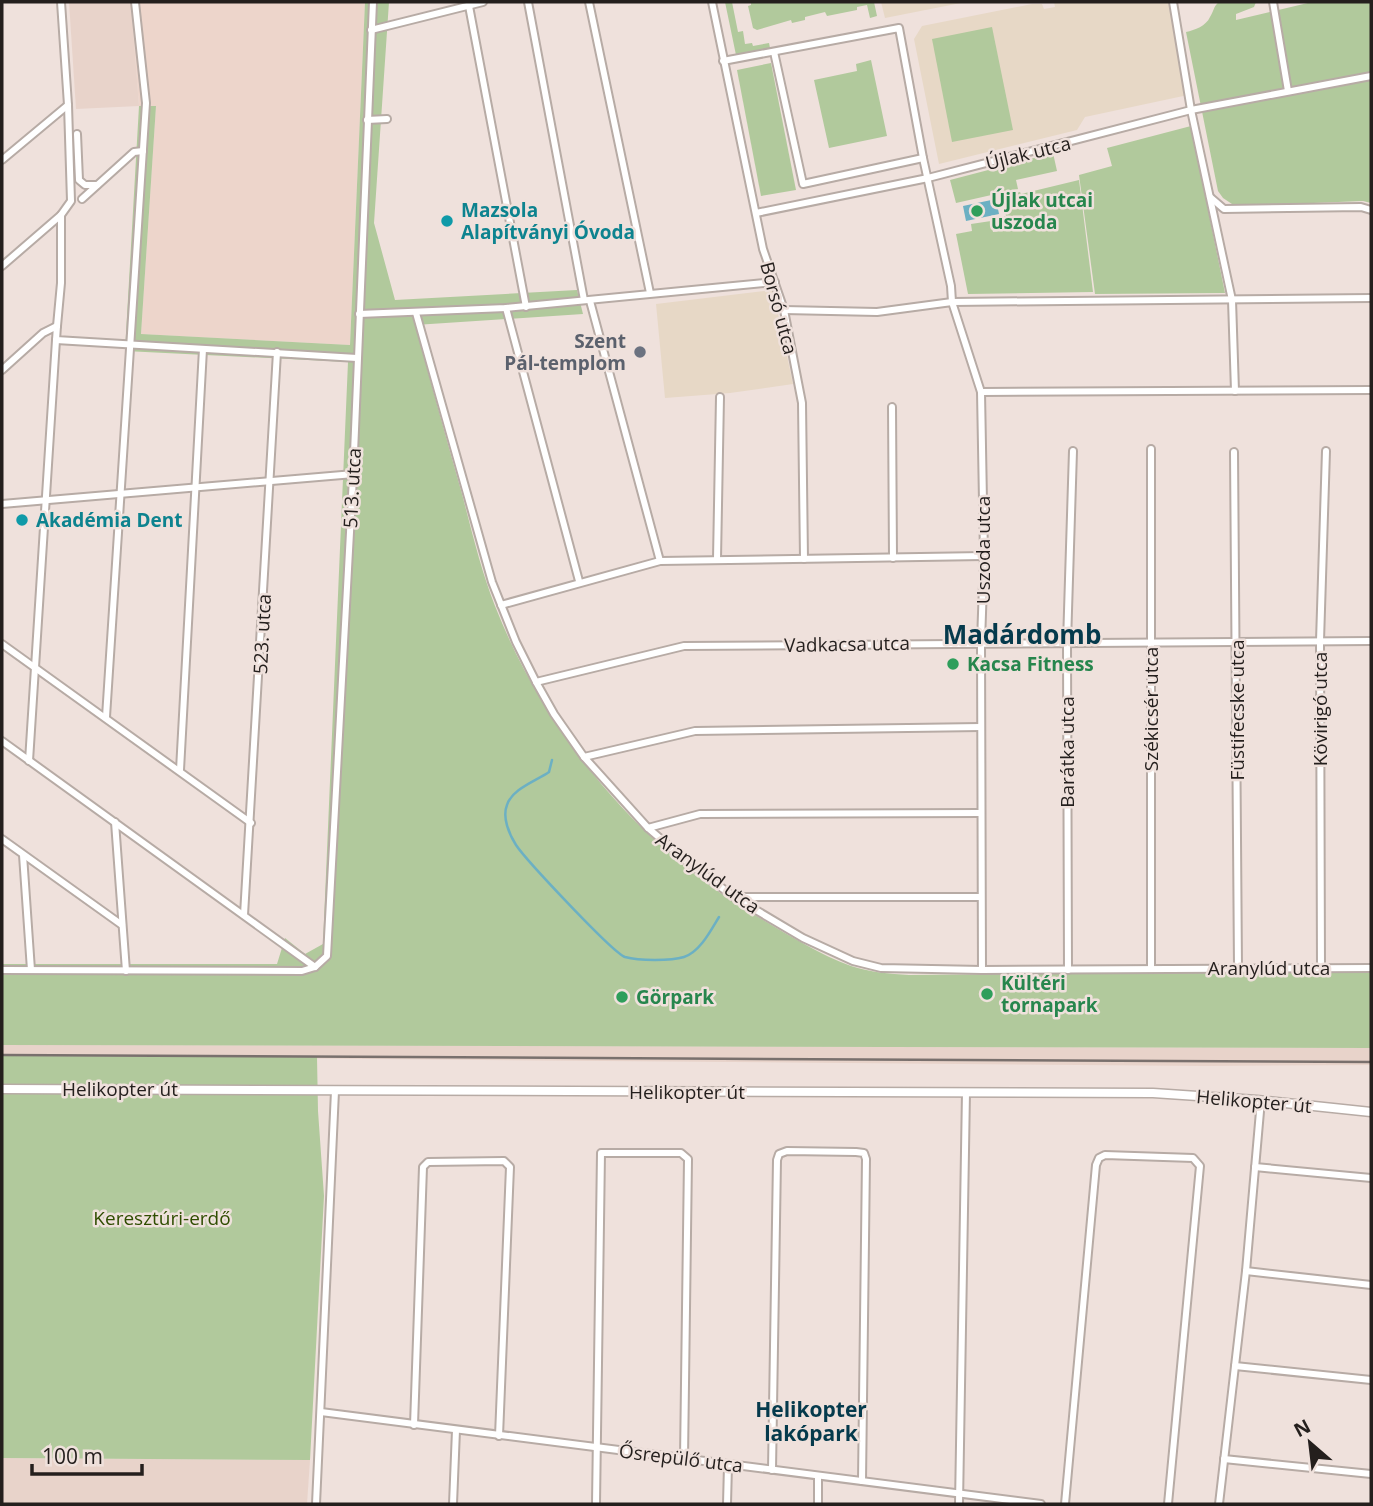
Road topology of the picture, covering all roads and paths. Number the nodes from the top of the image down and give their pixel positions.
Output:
1 (61, 2) edge
2 (135, 2) edge
3 (373, 2) edge
4 (483, 2) edge
5 (528, 2) edge
6 (589, 2) edge
7 (712, 2) edge
8 (1173, 2) edge
9 (1273, 2) edge
10 (469, 6) junction
11 (372, 30) junction
12 (774, 52) junction
13 (723, 61) junction
14 (1371, 76) edge
15 (1288, 91) junction
16 (68, 105) junction
17 (1191, 110) junction
18 (387, 119) dead end
19 (367, 120) junction
20 (77, 134) dead end
21 (144, 151) junction
22 (923, 158) junction
23 (2, 160) edge
24 (928, 178) junction
25 (97, 185) junction
26 (1210, 197) junction
27 (82, 198) dead end
28 (1371, 210) edge
29 (756, 213) junction
30 (61, 215) junction
31 (2, 266) edge
32 (775, 282) junction
33 (650, 293) junction
34 (1371, 298) edge
35 (1232, 300) junction
36 (587, 301) junction
37 (951, 302) junction
38 (526, 307) junction
39 (506, 308) junction
40 (784, 310) junction
41 (416, 313) junction
42 (359, 314) junction
43 (57, 326) junction
44 (56, 340) junction
45 (130, 344) junction
46 (203, 349) junction
47 (277, 352) junction
48 (357, 358) junction
49 (2, 370) edge
50 (1371, 390) edge
51 (1235, 391) junction
52 (981, 393) junction
53 (720, 397) dead end
54 (892, 407) dead end
55 (1151, 449) dead end
56 (1073, 451) dead end
57 (1326, 451) dead end
58 (1234, 453) dead end
59 (354, 474) junction
60 (271, 481) junction
61 (197, 487) junction
62 (121, 492) junction
63 (46, 499) junction
64 (2, 504) edge
65 (985, 556) junction
66 (893, 558) junction
67 (717, 559) junction
68 (804, 559) junction
69 (660, 561) junction
70 (579, 581) junction
71 (501, 605) junction
72 (1320, 641) junction
73 (1371, 641) edge
74 (981, 642) junction
75 (1150, 642) junction
76 (1236, 642) junction
77 (1067, 643) junction
78 (2, 644) edge
79 (36, 668) junction
80 (536, 682) junction
81 (106, 717) junction
82 (981, 727) junction
83 (2, 741) edge
84 (584, 757) junction
85 (29, 761) junction
86 (180, 770) junction
87 (981, 813) junction
88 (115, 822) junction
89 (251, 822) junction
90 (648, 828) junction
91 (2, 839) edge
92 (23, 855) junction
93 (734, 897) junction
94 (981, 897) junction
95 (244, 915) junction
96 (122, 925) junction
97 (315, 967) junction
98 (1238, 968) junction
99 (1321, 968) junction
100 (1371, 968) edge
101 (1152, 969) junction
102 (2, 970) edge
103 (31, 970) junction
104 (982, 970) junction
105 (1068, 970) junction
106 (126, 971) junction
107 (2, 1089) edge
108 (335, 1091) junction
109 (966, 1092) junction
110 (1261, 1100) junction
111 (1371, 1112) edge
112 (1255, 1167) junction
113 (1371, 1178) edge
114 (1246, 1271) junction
115 (1371, 1285) edge
116 (1235, 1366) junction
117 (1371, 1380) edge
118 (321, 1412) junction
119 (414, 1425) junction
120 (456, 1430) junction
121 (499, 1436) junction
122 (597, 1448) junction
123 (684, 1458) junction
124 (1224, 1459) junction
125 (728, 1465) junction
126 (772, 1470) junction
127 (1371, 1474) edge
128 (818, 1477) junction
129 (862, 1481) junction
130 (959, 1493) junction
131 (316, 1504) edge
132 (453, 1504) edge
133 (596, 1504) edge
134 (727, 1504) edge
135 (818, 1504) edge
136 (959, 1504) edge
137 (1041, 1504) edge
138 (1065, 1504) edge
139 (1168, 1504) edge
140 (1219, 1504) edge

1 - 16 street
2 - 21 street
3 - 11 street, 513. utca
4 - 10 street
5 - 36 street
6 - 33 street
7 - 13 street, Borsó utca
8 - 17 street
9 - 15 street
10 - 11 street
10 - 38 street
11 - 19 street, 513. utca
12 - 13 street
12 - 22 street
12 - 22 street
13 - 29 street, Borsó utca
14 - 15 street, Újlak utca
15 - 17 street, Újlak utca
16 - 23 street
16 - 30 street
17 - 24 street, Újlak utca
17 - 26 street
18 - 19 street
19 - 42 street, 513. utca
20 - 25 street
21 - 25 street
21 - 45 street
22 - 24 street
24 - 29 street, Újlak utca
24 - 37 street, Uszoda utca
25 - 27 street
26 - 28 street
26 - 35 street
29 - 32 street, Borsó utca
30 - 31 street
30 - 43 street
32 - 33 street
32 - 40 street, Borsó utca
33 - 36 street
34 - 35 street
35 - 37 street
35 - 51 street
36 - 38 street
36 - 69 street
37 - 40 street
37 - 52 street, Uszoda utca
38 - 39 street
39 - 41 street
39 - 70 street
40 - 68 street, Borsó utca
41 - 42 street
41 - 71 street, Aranylúd utca
42 - 48 street, 513. utca
43 - 44 street
43 - 49 street
44 - 45 street
44 - 63 street
45 - 46 street
45 - 62 street
46 - 47 street
46 - 61 street
47 - 48 street
47 - 60 street, 523. utca
48 - 59 street, 513. utca
50 - 51 street
51 - 52 street
52 - 65 street, Uszoda utca
53 - 67 street
54 - 66 street
55 - 75 street, Székicsér utca
56 - 77 street, Barátka utca
57 - 72 street, Kövirigó utca
58 - 76 street, Füstifecske utca
59 - 60 street
59 - 97 street, 513. utca
60 - 61 street
60 - 89 street, 523. utca
61 - 62 street
61 - 86 street
62 - 63 street
62 - 81 street
63 - 64 street
63 - 79 street
65 - 66 street
65 - 74 street, Uszoda utca
66 - 68 street
67 - 68 street
67 - 69 street
69 - 70 street
70 - 71 street
71 - 80 street, Aranylúd utca
72 - 73 street, Vadkacsa utca
72 - 76 street, Vadkacsa utca
72 - 99 street, Kövirigó utca
74 - 77 street, Vadkacsa utca
74 - 80 street, Vadkacsa utca
74 - 82 street, Uszoda utca
75 - 76 street, Vadkacsa utca
75 - 77 street, Vadkacsa utca
75 - 101 street, Székicsér utca
76 - 98 street, Füstifecske utca
77 - 105 street, Barátka utca
78 - 79 street
79 - 81 street
79 - 85 street
80 - 84 street, Aranylúd utca
81 - 86 street
82 - 84 street
82 - 87 street, Uszoda utca
83 - 85 street
84 - 90 street, Aranylúd utca
85 - 88 street
86 - 89 street
87 - 90 street
87 - 94 street, Uszoda utca
88 - 95 street
88 - 96 street
89 - 95 street, 523. utca
90 - 93 street, Aranylúd utca
91 - 92 street
92 - 96 street
92 - 103 street
93 - 94 street
93 - 104 street, Aranylúd utca
94 - 104 street, Uszoda utca
95 - 97 street
96 - 106 street
97 - 106 street
98 - 99 street, Aranylúd utca
98 - 101 street, Aranylúd utca
99 - 100 street, Aranylúd utca
101 - 105 street, Aranylúd utca
102 - 103 street
103 - 106 street
104 - 105 street, Aranylúd utca
107 - 108 street, Helikopter út
108 - 109 street, Helikopter út
108 - 118 street
109 - 110 street, Helikopter út
109 - 130 street
110 - 111 street, Helikopter út
110 - 112 street
112 - 113 street
112 - 114 street
114 - 115 street
114 - 116 street
116 - 117 street
116 - 124 street
118 - 119 street, Ősrepülő utca
118 - 131 street
119 - 120 street, Ősrepülő utca
119 - 121 street
120 - 121 street, Ősrepülő utca
120 - 132 street
121 - 122 street, Ősrepülő utca
122 - 123 street, Ősrepülő utca
122 - 123 street
122 - 133 street
123 - 125 street, Ősrepülő utca
124 - 127 street
124 - 140 street
125 - 126 street, Ősrepülő utca
125 - 134 street
126 - 128 street, Ősrepülő utca
126 - 129 street
128 - 129 street, Ősrepülő utca
128 - 135 street
129 - 130 street, Ősrepülő utca
130 - 136 street
130 - 137 street, Ősrepülő utca
138 - 139 street

